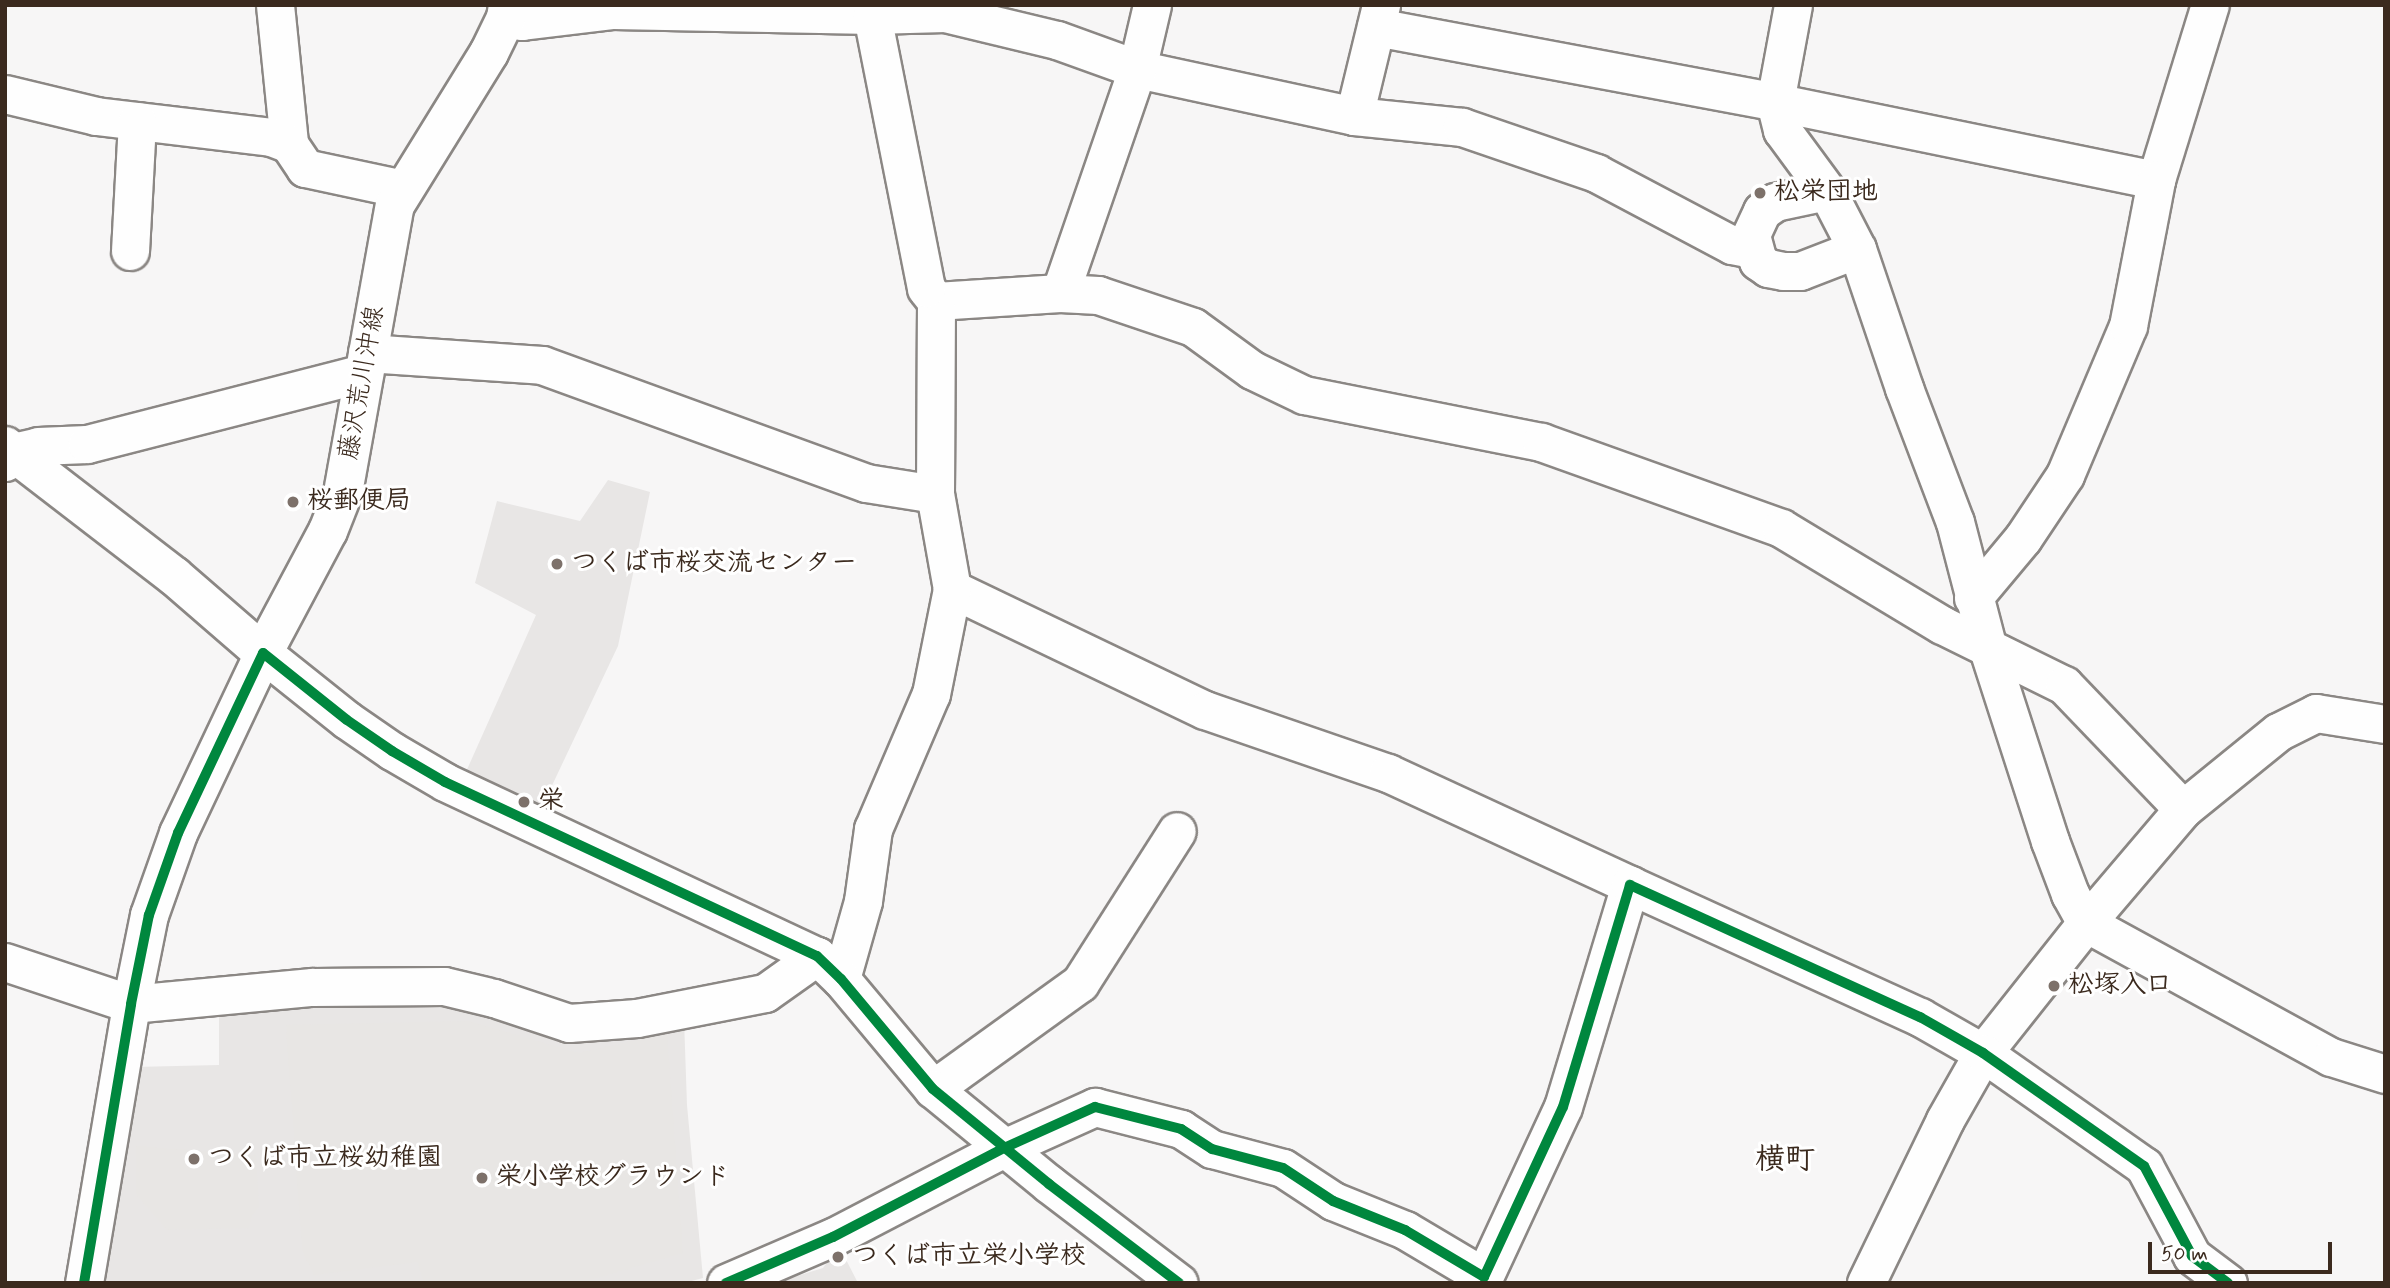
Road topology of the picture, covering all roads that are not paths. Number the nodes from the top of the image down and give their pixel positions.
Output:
1 (275, 5) edge
2 (1152, 5) edge
3 (1793, 5) edge
4 (2210, 5) edge
5 (781, 9) edge
6 (946, 9) edge
7 (507, 12) edge
8 (872, 15) junction
9 (1379, 16) edge
10 (1137, 69) junction
11 (5, 94) edge
12 (1775, 102) junction
13 (1354, 116) junction
14 (137, 121) junction
15 (289, 144) junction
16 (2156, 180) junction
17 (403, 188) junction
18 (1828, 191) junction
19 (1753, 249) junction
20 (1857, 249) junction
21 (130, 251) dead end
22 (1060, 293) junction
23 (936, 301) junction
24 (366, 363) junction
25 (8, 453) edge
26 (936, 494) junction
27 (952, 589) junction
28 (1973, 598) junction
29 (1988, 649) junction
30 (263, 653) junction
31 (2385, 724) edge
32 (2183, 809) junction
33 (1178, 831) dead end
34 (1630, 885) junction
35 (2086, 923) junction
36 (5, 962) edge
37 (829, 968) junction
38 (131, 1004) junction
39 (1983, 1053) junction
40 (2385, 1074) edge
41 (933, 1089) junction
42 (1004, 1148) junction
43 (1487, 1280) edge
44 (84, 1283) edge
45 (726, 1283) edge
46 (1179, 1283) edge
47 (1866, 1283) edge
48 (2228, 1283) edge

1 - 15 street
2 - 10 street
3 - 12 street
4 - 16 street
5 - 7 street
5 - 8 street
6 - 8 street
6 - 10 street
7 - 17 main road, 藤沢荒川沖線
8 - 23 street
9 - 12 street
9 - 13 street
10 - 13 street
10 - 22 street
11 - 14 street
12 - 16 street
12 - 18 street
13 - 19 street
14 - 15 street
14 - 21 street
15 - 17 street
16 - 28 street
17 - 24 main road, 藤沢荒川沖線
18 - 19 street
18 - 20 street
19 - 20 street
20 - 28 street
22 - 23 street
22 - 29 street
23 - 26 street
24 - 25 street
24 - 26 street
24 - 30 main road, 藤沢荒川沖線
25 - 30 main road
26 - 27 street
27 - 34 street
27 - 37 street
28 - 29 street
29 - 32 street
29 - 35 street
30 - 37 street
30 - 38 street
31 - 32 street
32 - 35 street
33 - 41 street
34 - 39 street
34 - 43 street
35 - 39 street
35 - 40 street
36 - 38 street
37 - 38 street
37 - 41 street
38 - 44 street
39 - 47 street
39 - 48 street
41 - 42 street
42 - 43 street
42 - 45 street
42 - 46 street

